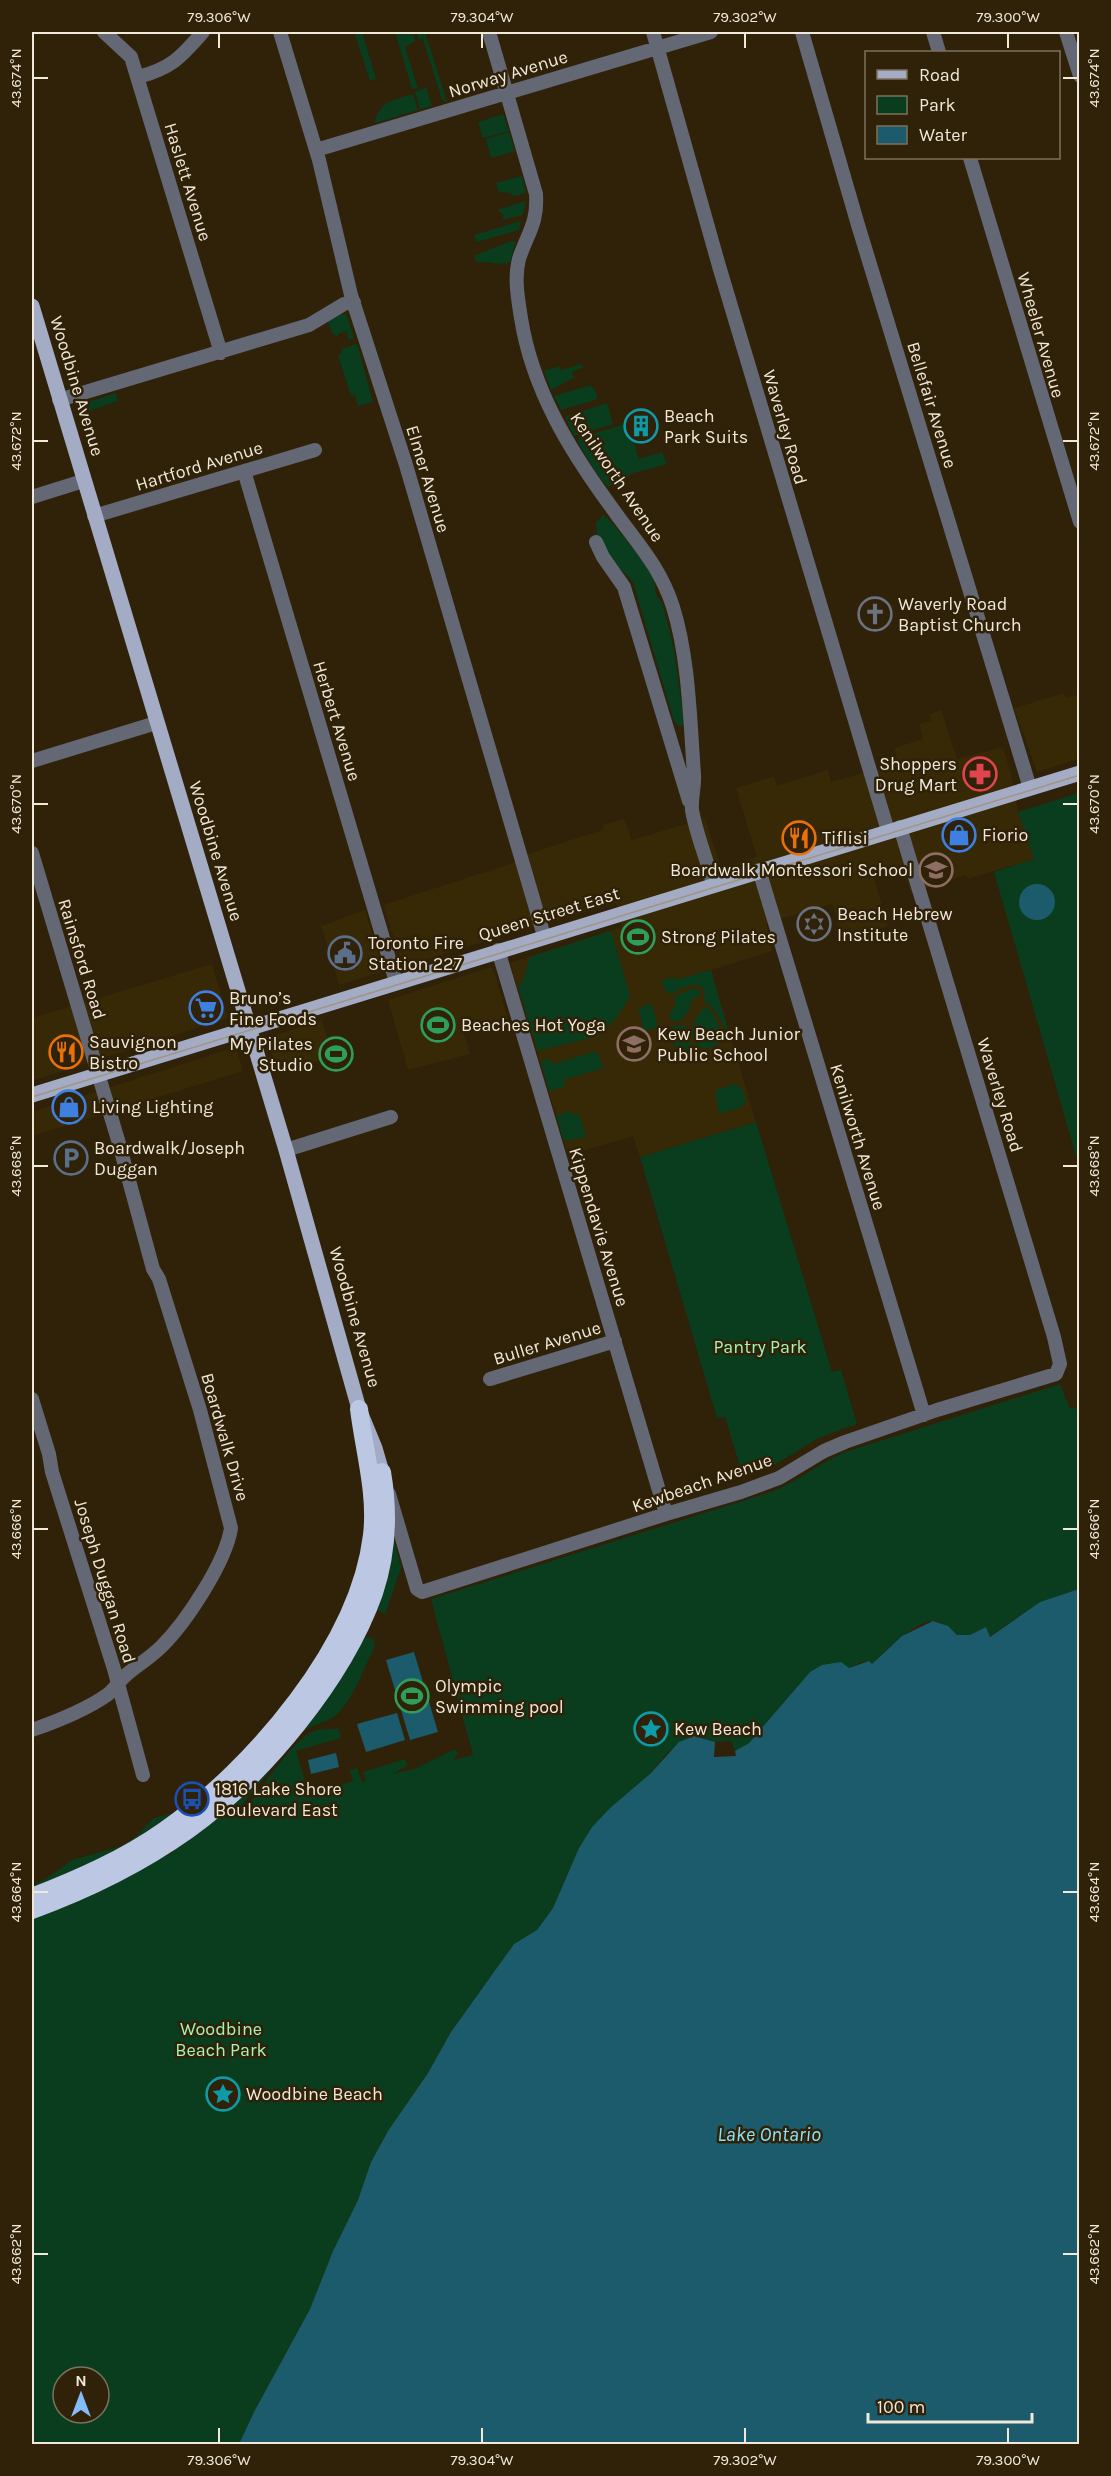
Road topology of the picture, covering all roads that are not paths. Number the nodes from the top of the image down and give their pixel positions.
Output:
1 (104, 32) edge
2 (203, 32) edge
3 (280, 32) edge
4 (489, 32) edge
5 (652, 32) edge
6 (711, 32) edge
7 (802, 32) edge
8 (933, 32) edge
9 (1066, 32) edge
10 (657, 47) junction
11 (939, 51) edge
12 (138, 76) junction
13 (1080, 76) edge
14 (508, 93) junction
15 (316, 150) junction
16 (970, 159) edge
17 (354, 302) junction
18 (32, 306) edge
19 (221, 353) junction
20 (59, 400) junction
21 (315, 450) dead end
22 (244, 471) junction
23 (83, 481) junction
24 (32, 497) edge
25 (94, 516) junction
26 (1080, 522) edge
27 (596, 542) dead end
28 (156, 723) junction
29 (32, 761) edge
30 (1080, 773) edge
31 (1030, 788) junction
32 (692, 809) junction
33 (894, 829) junction
34 (32, 853) edge
35 (759, 870) junction
36 (714, 884) junction
37 (544, 936) junction
38 (498, 950) junction
39 (396, 982) junction
40 (248, 1028) junction
41 (98, 1074) junction
42 (32, 1095) edge
43 (391, 1117) dead end
44 (286, 1150) junction
45 (615, 1341) junction
46 (1056, 1374) joint
47 (490, 1379) dead end
48 (32, 1399) edge
49 (359, 1409) junction
50 (924, 1415) junction
51 (382, 1472) junction
52 (666, 1514) junction
53 (422, 1592) joint
54 (117, 1684) junction
55 (32, 1730) edge
56 (143, 1775) dead end
57 (32, 1897) edge
58 (32, 1910) edge

1 - 12 street, Haslett Avenue
2 - 12 street
3 - 15 street, Elmer Avenue
4 - 14 street, Kenilworth Avenue
5 - 10 street, Waverley Road
6 - 10 street, Norway Avenue
7 - 31 street, Bellefair Avenue
8 - 11 street
9 - 13 street
10 - 14 street, Norway Avenue
10 - 33 street, Waverley Road
12 - 19 street, Haslett Avenue
14 - 15 street, Norway Avenue
14 - 32 street, Kenilworth Avenue
15 - 17 street, Elmer Avenue
16 - 26 street, Wheeler Avenue
17 - 19 street
17 - 37 street, Elmer Avenue
18 - 20 main road, Woodbine Avenue
19 - 20 street
20 - 23 main road, Woodbine Avenue
21 - 22 street, Hartford Avenue
22 - 25 street, Hartford Avenue
22 - 39 street, Herbert Avenue
23 - 24 street
23 - 25 main road, Woodbine Avenue
25 - 28 main road, Woodbine Avenue
27 - 32 street, Kenilworth Avenue
28 - 29 street
28 - 40 main road, Woodbine Avenue
30 - 31 main road, Queen Street East
31 - 33 main road, Queen Street East
32 - 36 street, Kenilworth Avenue
33 - 35 main road, Queen Street East
33 - 46 street, Waverley Road
34 - 41 street, Rainsford Road
35 - 36 main road, Queen Street East
35 - 50 street, Kenilworth Avenue
36 - 37 main road, Queen Street East
37 - 38 main road, Queen Street East
38 - 39 main road, Queen Street East
38 - 45 street, Kippendavie Avenue
39 - 40 main road, Queen Street East
40 - 41 main road, Queen Street East
40 - 44 main road, Woodbine Avenue
41 - 42 main road, Queen Street East
41 - 54 street, Boardwalk Drive
43 - 44 street
44 - 49 main road, Woodbine Avenue
45 - 47 street, Buller Avenue
45 - 52 street, Kippendavie Avenue
46 - 50 street, Kewbeach Avenue
48 - 54 street, Joseph Duggan Road
49 - 51 main road, Woodbine Avenue
49 - 57 highway, Woodbine Avenue
50 - 52 street, Kewbeach Avenue
51 - 53 street, Woodbine Avenue
51 - 58 highway
52 - 53 street, Kewbeach Avenue
54 - 55 street, Boardwalk Drive
54 - 56 street, Joseph Duggan Road

